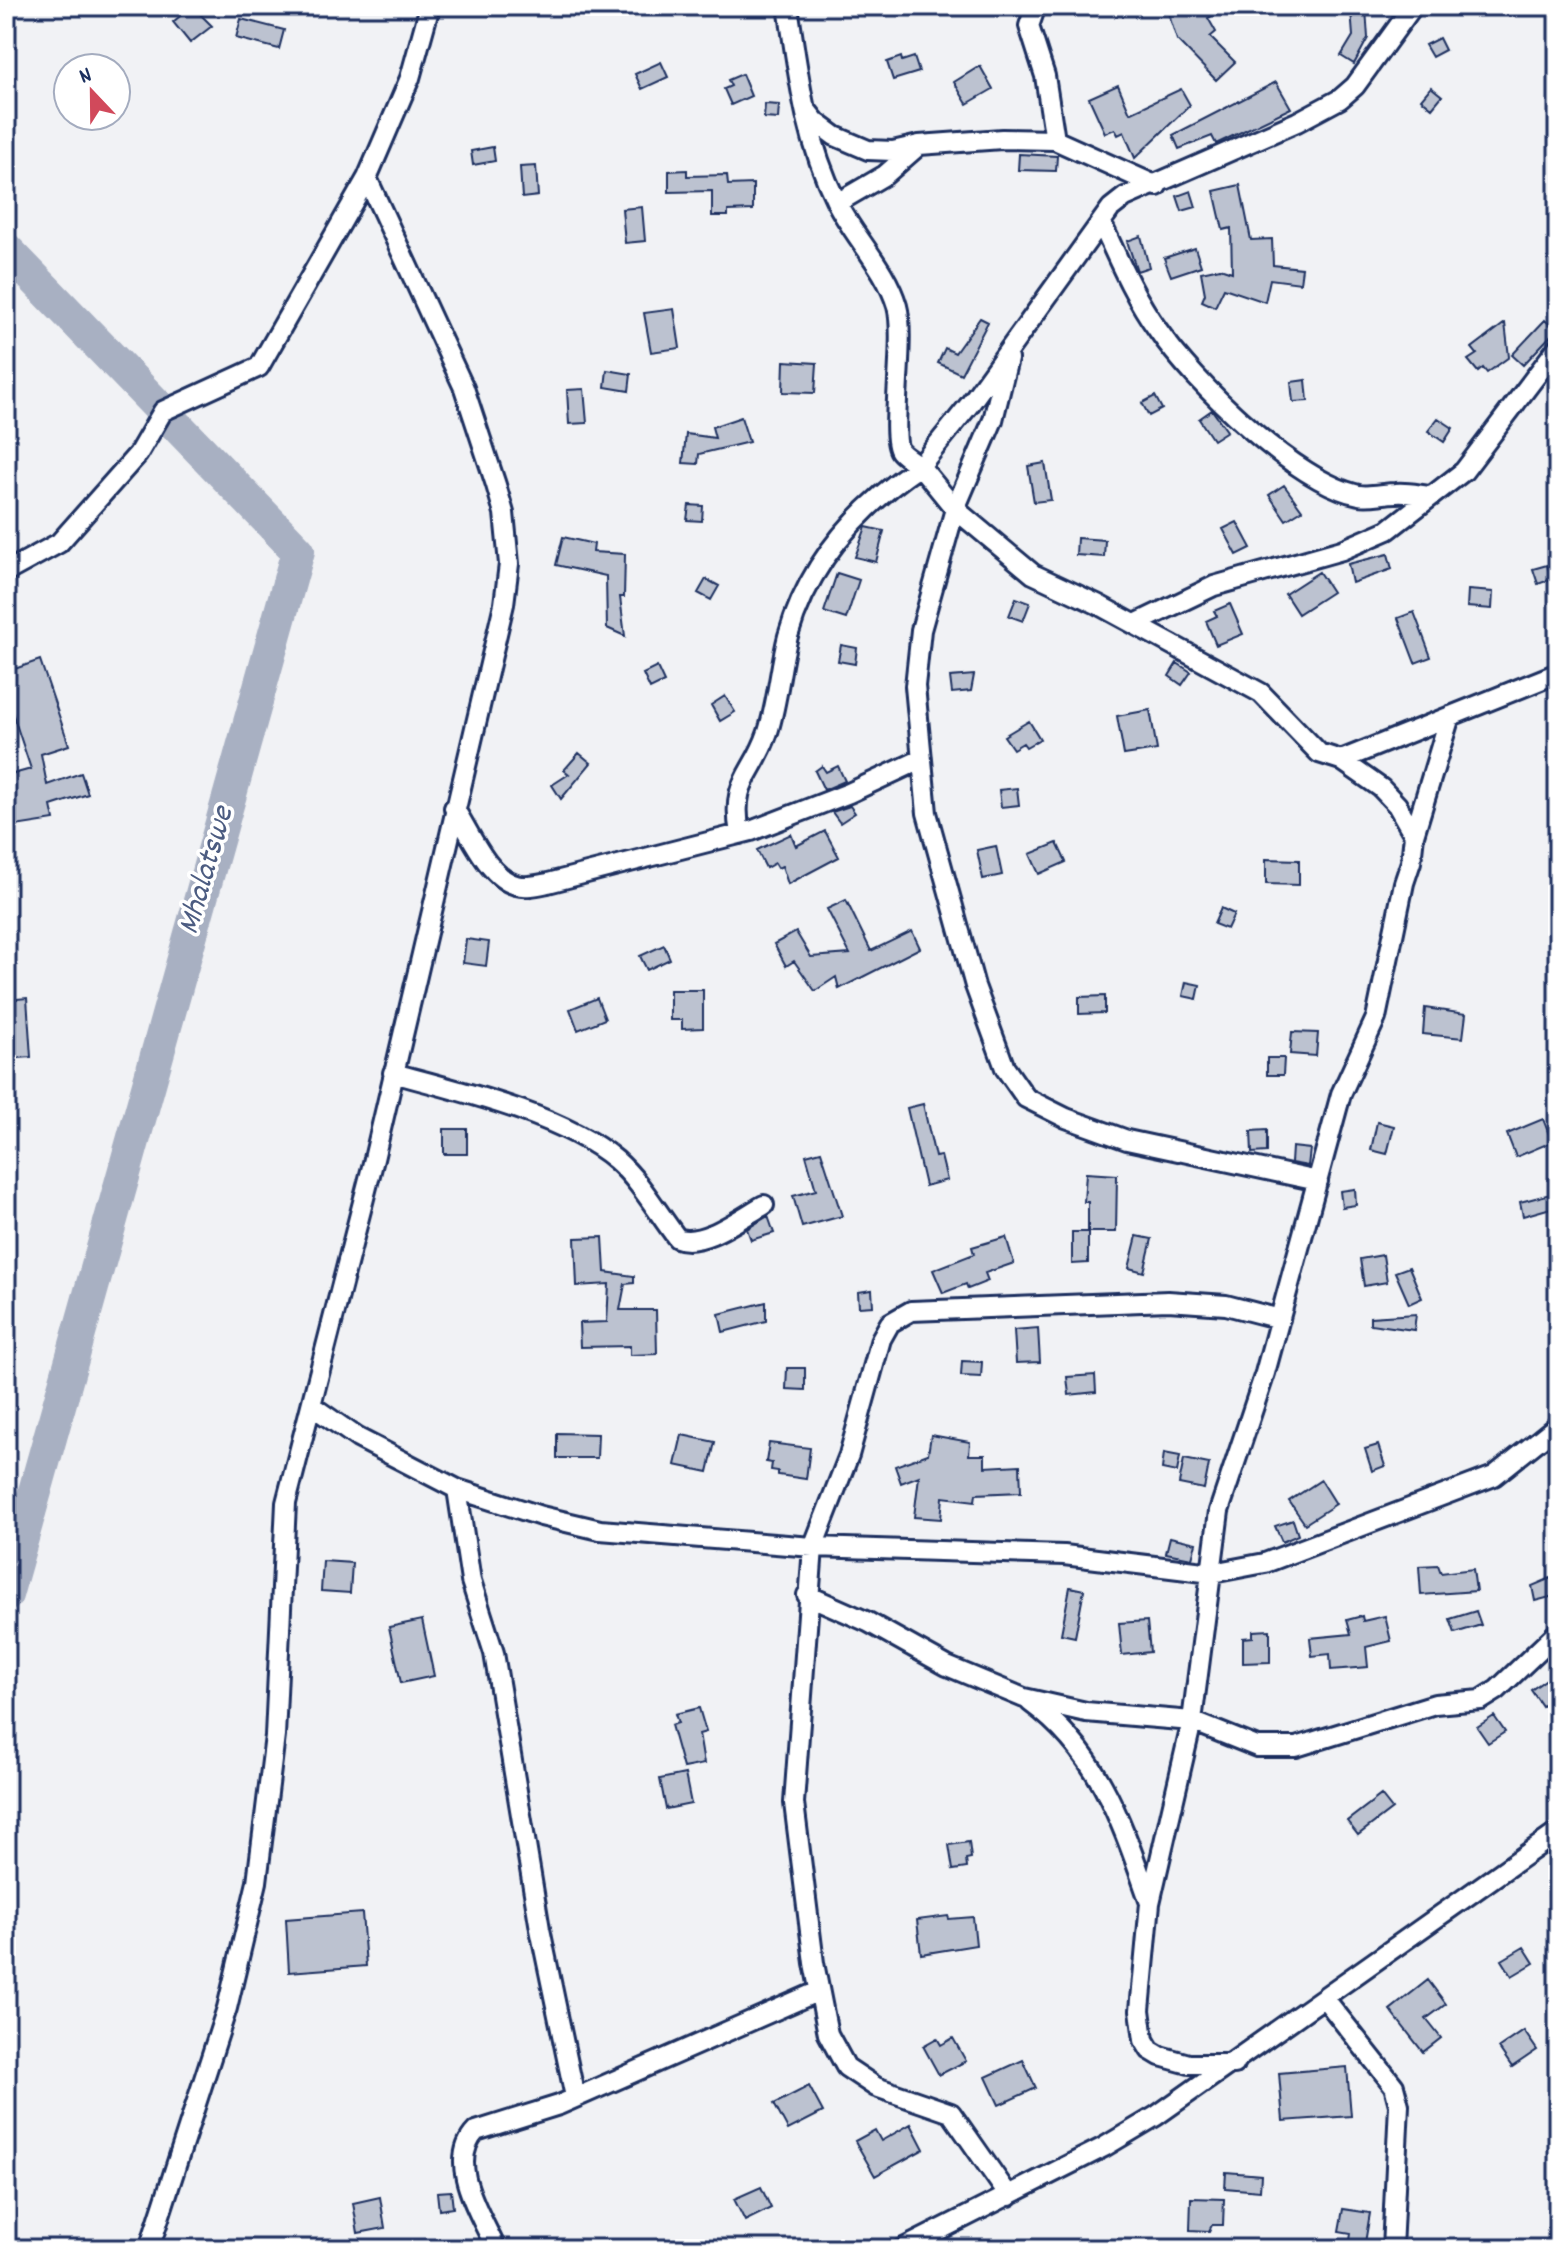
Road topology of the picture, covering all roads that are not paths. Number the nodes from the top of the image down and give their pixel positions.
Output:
1 (430, 6) edge
2 (788, 6) edge
3 (1036, 6) edge
4 (1413, 6) edge
5 (803, 106) junction
6 (1055, 140) junction
7 (919, 145) junction
8 (367, 178) junction
9 (1157, 186) junction
10 (837, 203) junction
11 (1101, 222) junction
12 (1558, 347) edge
13 (1011, 349) junction
14 (920, 466) junction
15 (1432, 496) junction
16 (955, 509) junction
17 (6, 572) edge
18 (1135, 624) junction
19 (1558, 673) edge
20 (1450, 716) junction
21 (920, 760) junction
22 (1341, 760) junction
23 (454, 808) junction
24 (740, 834) junction
25 (1414, 835) junction
26 (393, 1073) junction
27 (1318, 1181) junction
28 (764, 1205) dead end
29 (1280, 1319) junction
30 (312, 1406) junction
31 (1558, 1425) edge
32 (457, 1489) junction
33 (813, 1547) junction
34 (1212, 1573) junction
35 (807, 1595) junction
36 (1558, 1632) edge
37 (1024, 1698) junction
38 (1192, 1721) junction
39 (1558, 1832) edge
40 (1150, 1903) junction
41 (819, 1991) junction
42 (1325, 1999) junction
43 (1234, 2064) junction
44 (575, 2097) junction
45 (1009, 2196) junction
46 (906, 2248) edge
47 (149, 2249) edge
48 (496, 2249) edge
49 (1392, 2249) edge

1 - 8 street
2 - 5 street
3 - 6 street
4 - 9 street
5 - 7 street
5 - 10 street
6 - 7 street
6 - 9 street
7 - 10 street
8 - 17 street
8 - 23 street
9 - 11 street
10 - 14 street
11 - 13 street
11 - 15 street
12 - 15 street
13 - 14 street
13 - 16 street
14 - 16 street
14 - 24 street
15 - 18 street
16 - 18 street
16 - 21 street
18 - 22 street
19 - 20 street
20 - 22 street
20 - 25 street
21 - 24 street
21 - 27 street
22 - 25 street
23 - 24 street
23 - 26 street
25 - 27 street
26 - 28 street
26 - 30 street
27 - 29 street
29 - 33 street
29 - 34 street
30 - 32 street
30 - 47 street
31 - 34 street
32 - 33 street
32 - 44 street
33 - 34 street
33 - 35 street
34 - 38 street
35 - 37 street
35 - 41 street
36 - 38 street
37 - 38 street
37 - 40 street
38 - 40 street
39 - 42 street
40 - 43 street
41 - 44 street
41 - 45 street
42 - 43 street
42 - 49 street
43 - 45 street
44 - 48 street
45 - 46 street

